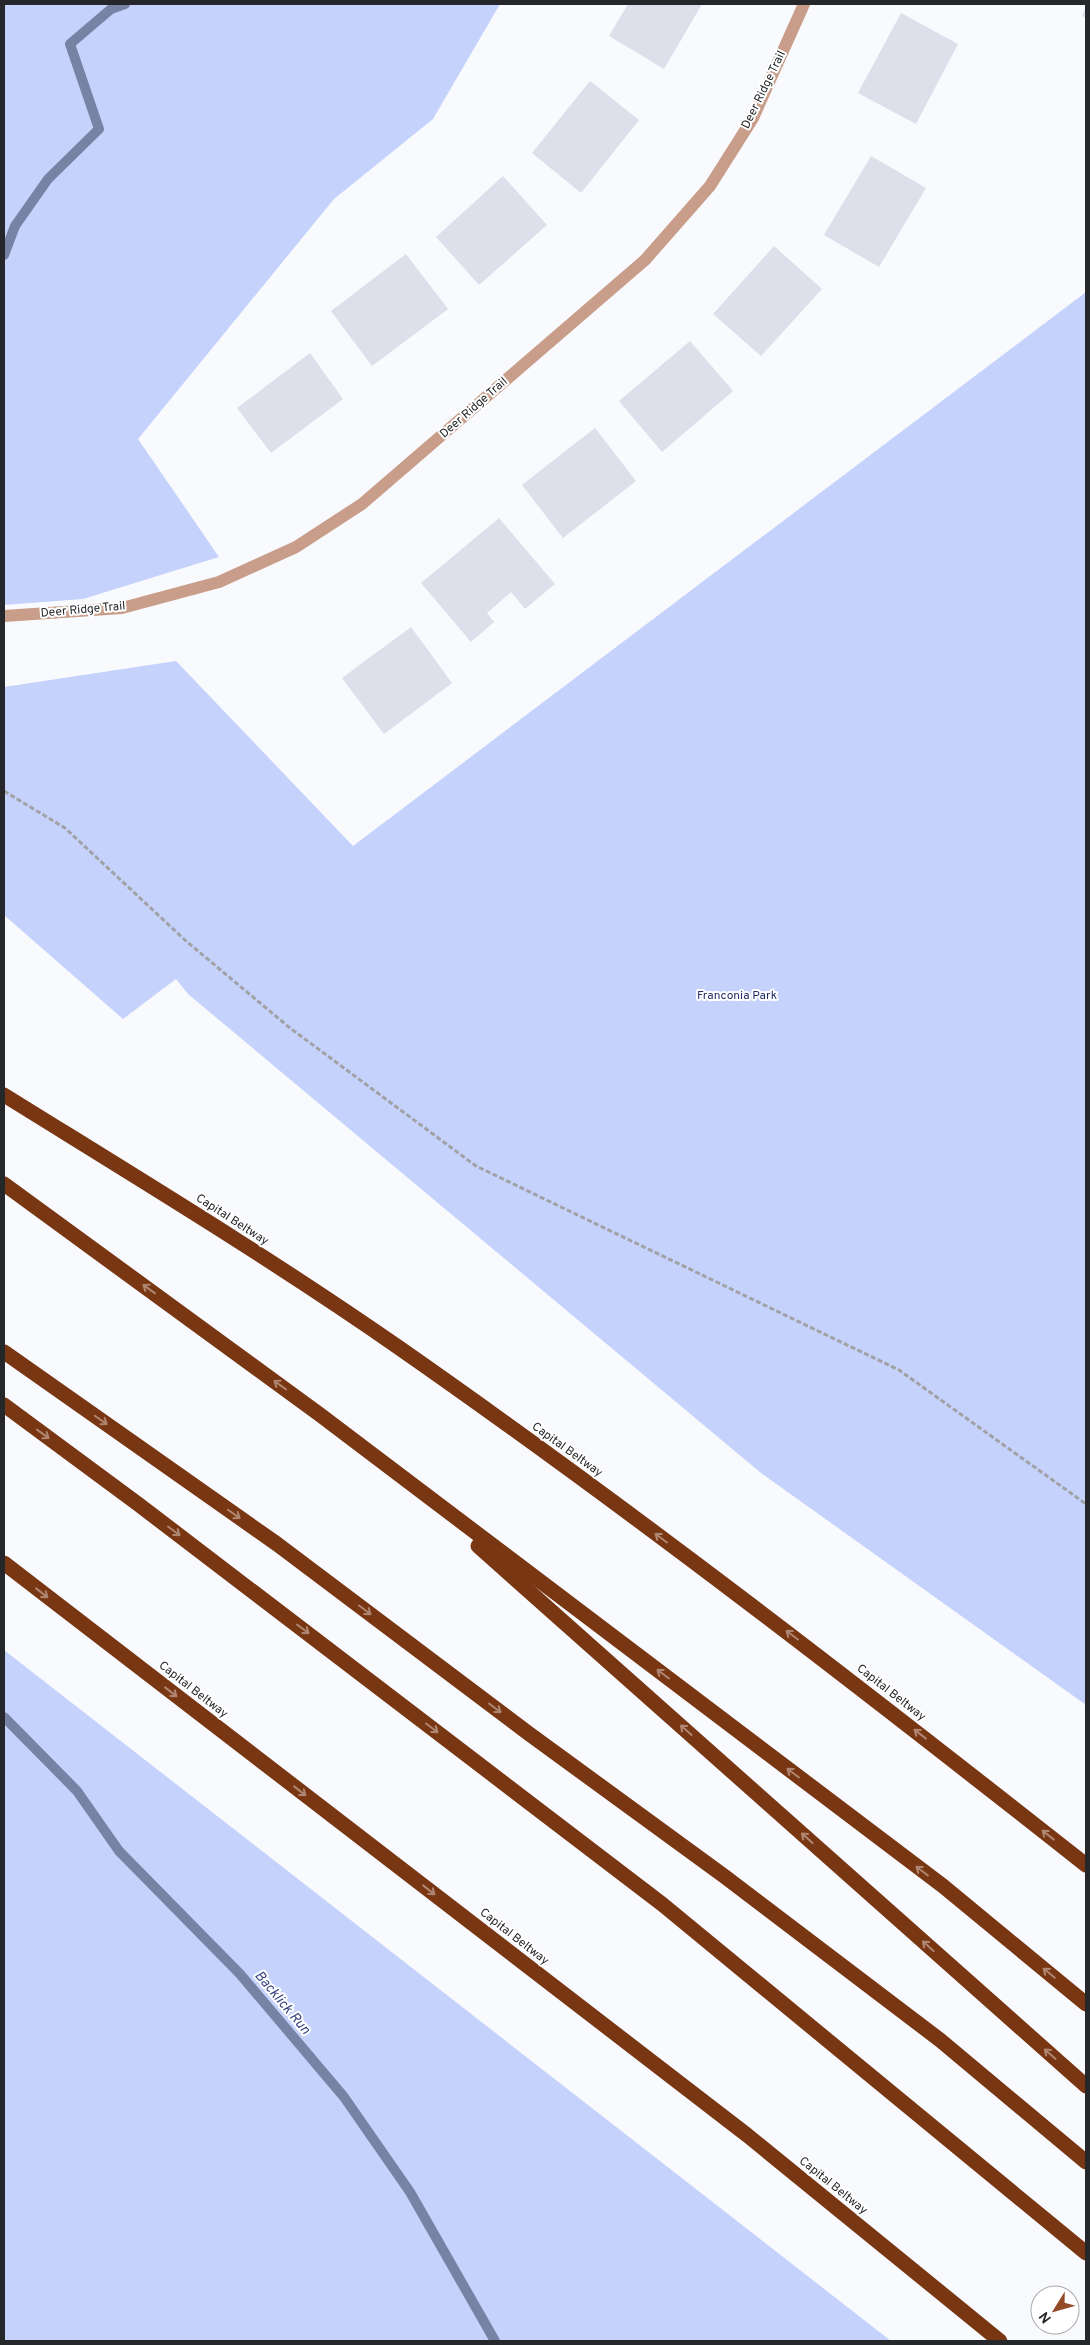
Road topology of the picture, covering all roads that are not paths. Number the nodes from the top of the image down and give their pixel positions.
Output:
1 (804, 4) edge
2 (4, 616) edge
3 (4, 1095) edge
4 (4, 1184) edge
5 (4, 1352) edge
6 (4, 1405) edge
7 (319, 1414) junction
8 (4, 1563) edge
9 (1086, 1865) edge
10 (1086, 2004) edge
11 (1086, 2086) edge
12 (1086, 2162) edge
13 (1086, 2253) edge
14 (1000, 2341) edge

1 - 2 street, Deer Ridge Trail
9 -> 3 highway, Capital Beltway
7 -> 4 highway
5 -> 12 highway
6 -> 13 highway
10 -> 7 highway
11 -> 7 highway
8 -> 14 highway, Capital Beltway

